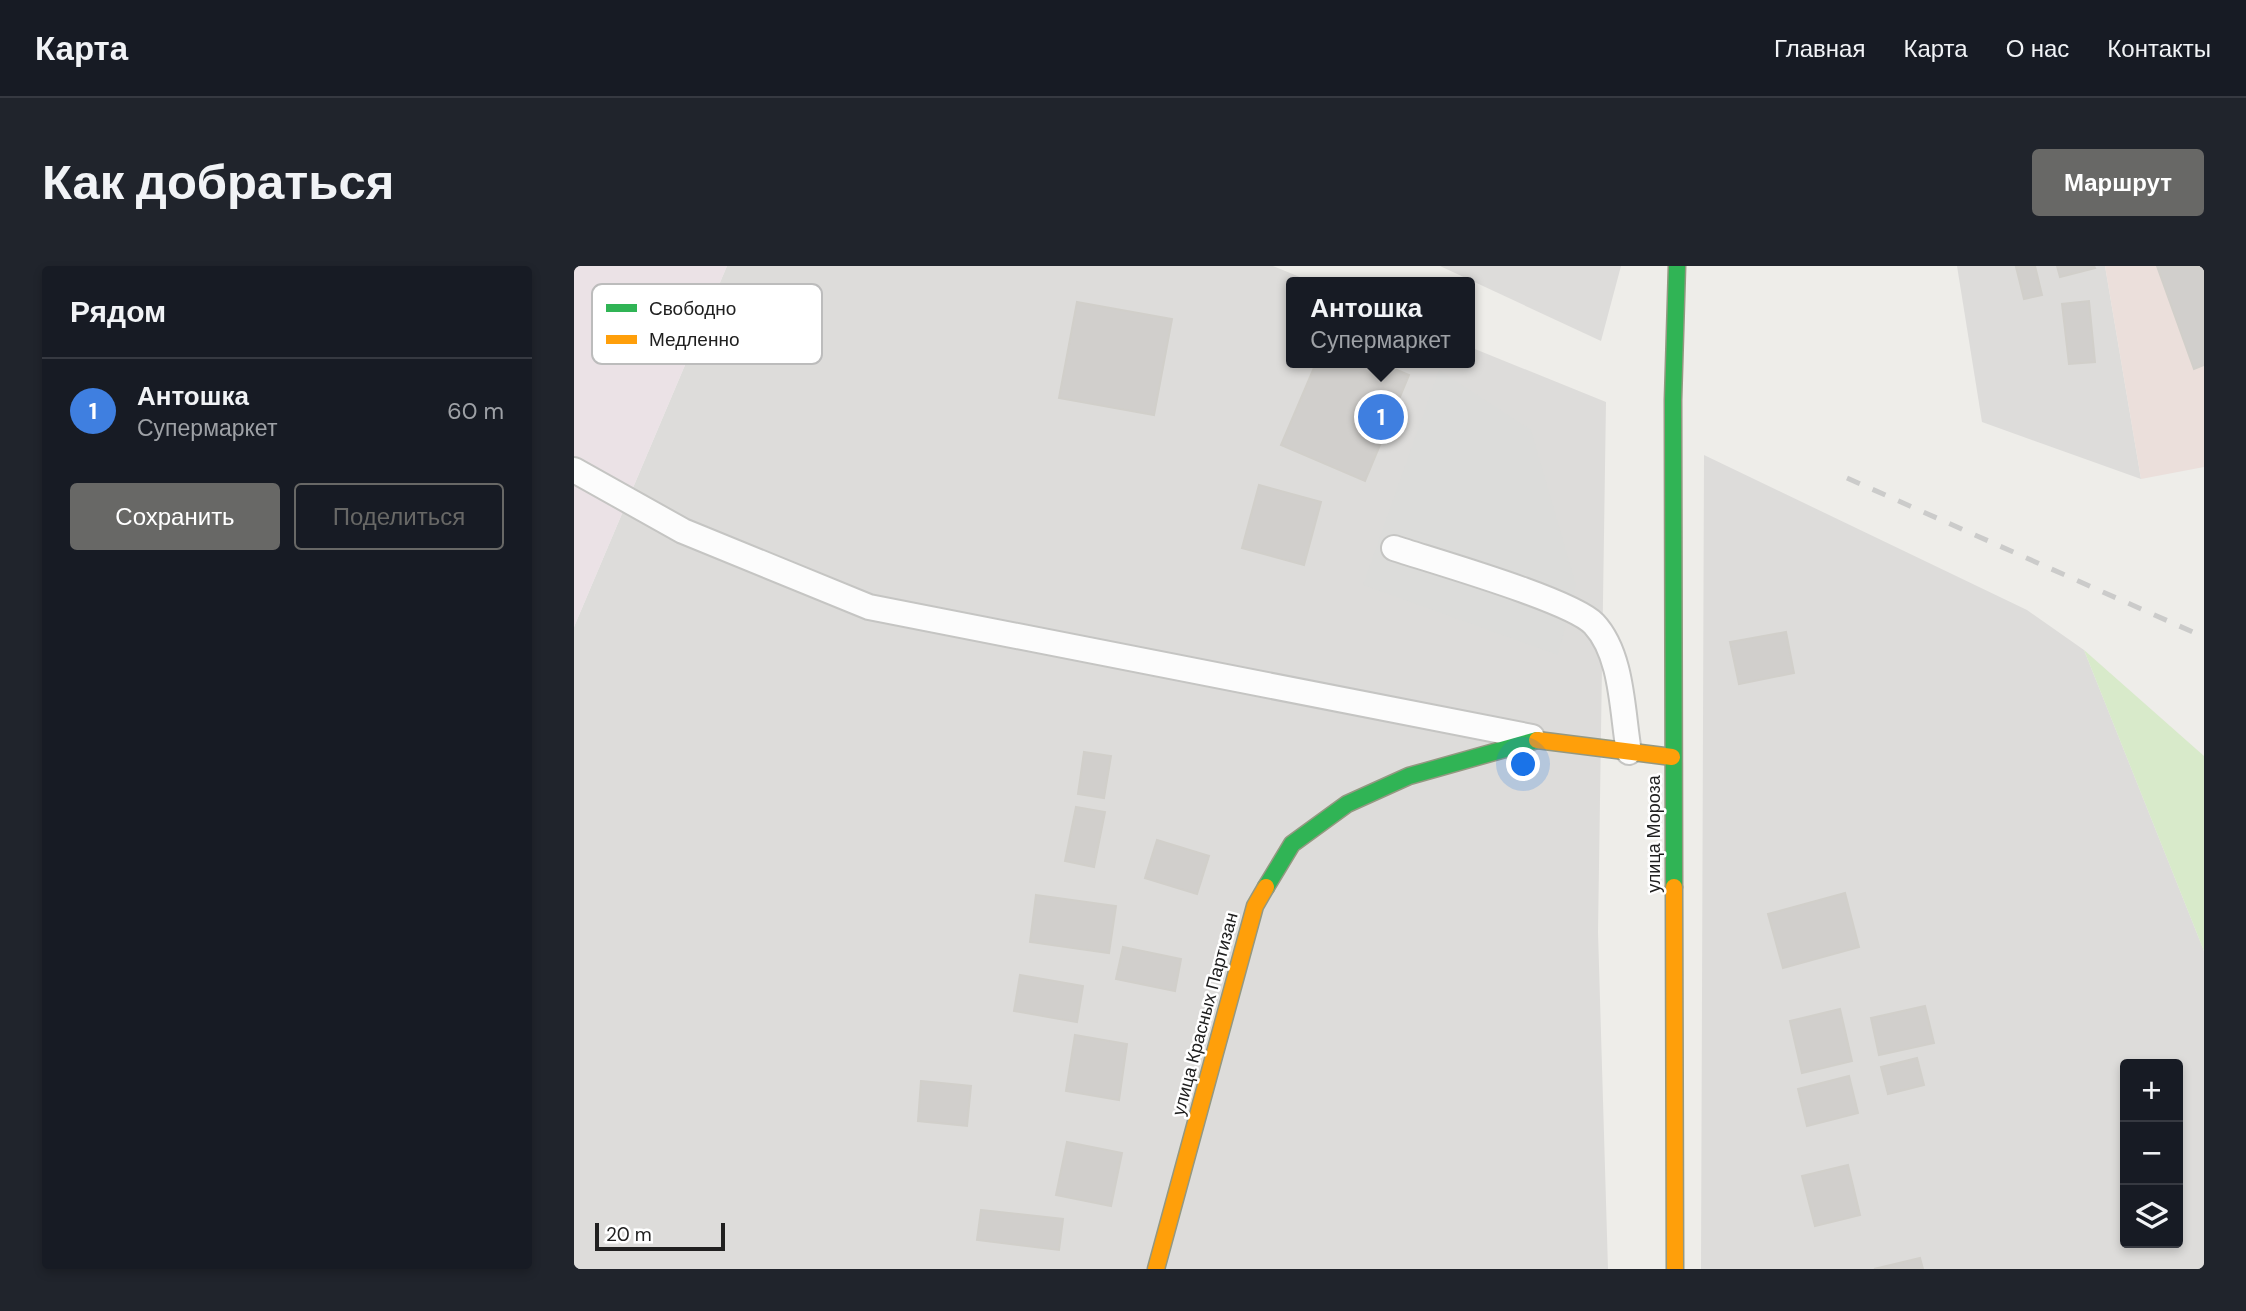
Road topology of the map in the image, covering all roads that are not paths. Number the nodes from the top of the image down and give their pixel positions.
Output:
1 (1677, 266) edge
2 (574, 470) edge
3 (1394, 548) dead end
4 (1540, 739) junction
5 (1629, 752) junction
6 (1672, 757) junction
7 (1156, 1269) edge
8 (1675, 1269) edge

1 - 6 main road, улица Мороза
2 - 4 lane
3 - 5 lane
4 - 5 main road, улица Красных Партизан
4 - 7 main road, улица Красных Партизан
5 - 6 main road, улица Красных Партизан
6 - 8 main road, улица Мороза

